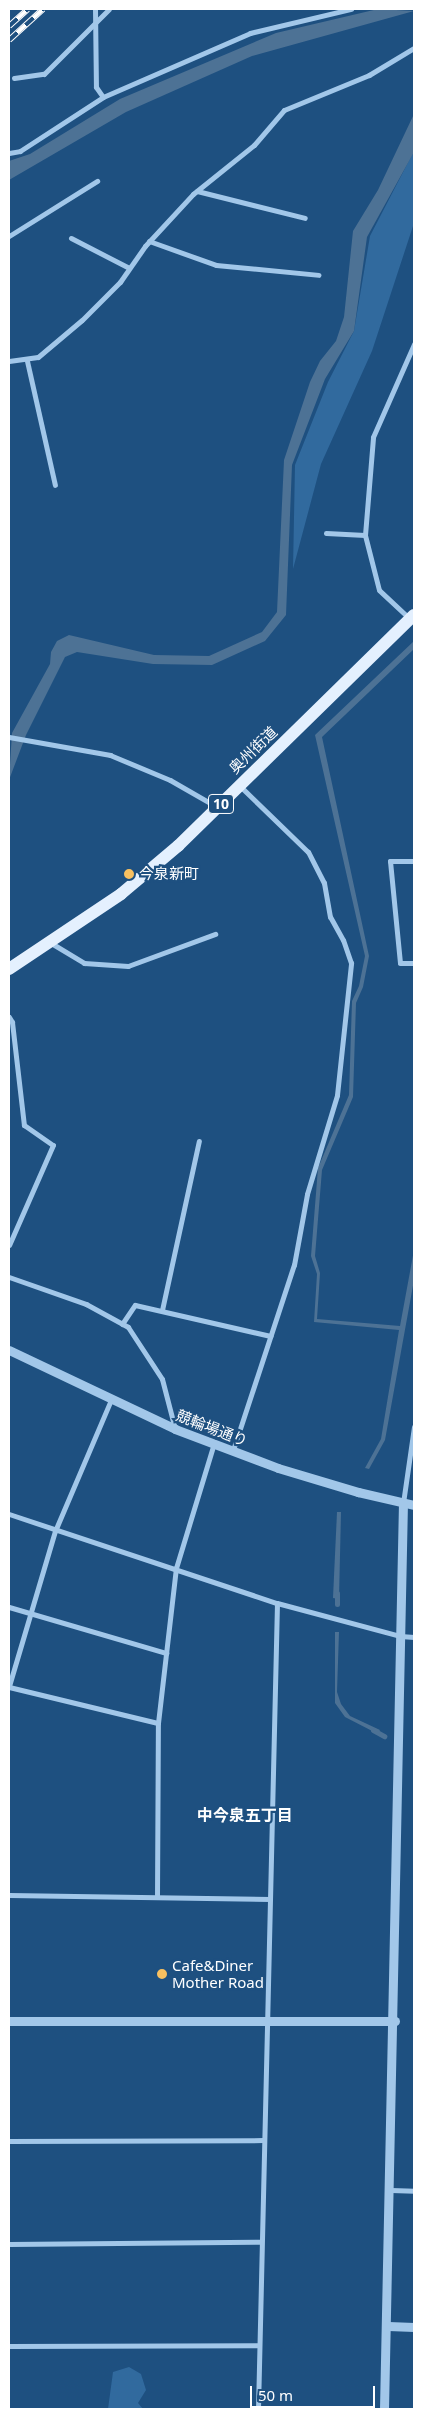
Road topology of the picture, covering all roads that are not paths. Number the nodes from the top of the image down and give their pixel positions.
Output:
1 (95, 9) edge
2 (109, 9) edge
3 (348, 9) edge
4 (96, 20) junction
5 (414, 48) edge
6 (14, 78) dead end
7 (103, 97) junction
8 (9, 154) edge
9 (97, 181) dead end
10 (197, 191) junction
11 (305, 218) dead end
12 (9, 236) edge
13 (71, 238) dead end
14 (149, 241) junction
15 (130, 268) junction
16 (319, 275) dead end
17 (414, 344) edge
18 (9, 361) edge
19 (27, 361) junction
20 (55, 486) dead end
21 (326, 533) dead end
22 (365, 535) junction
23 (412, 617) edge
24 (9, 737) edge
25 (240, 785) junction
26 (218, 807) junction
27 (414, 861) edge
28 (215, 934) dead end
29 (50, 942) junction
30 (414, 962) edge
31 (9, 969) edge
32 (9, 1017) edge
33 (199, 1141) dead end
34 (9, 1245) edge
35 (9, 1277) edge
36 (162, 1310) junction
37 (122, 1324) junction
38 (270, 1336) junction
39 (9, 1350) edge
40 (111, 1400) junction
41 (414, 1427) edge
42 (175, 1429) junction
43 (214, 1443) junction
44 (233, 1450) junction
45 (403, 1503) junction
46 (414, 1505) edge
47 (9, 1514) edge
48 (55, 1530) junction
49 (176, 1568) junction
50 (277, 1603) junction
51 (9, 1607) edge
52 (28, 1614) junction
53 (400, 1636) junction
54 (414, 1637) edge
55 (166, 1653) junction
56 (9, 1686) edge
57 (158, 1723) junction
58 (9, 1895) edge
59 (157, 1897) junction
60 (270, 1899) junction
61 (267, 2020) junction
62 (9, 2021) edge
63 (395, 2021) junction
64 (263, 2140) junction
65 (9, 2141) edge
66 (391, 2190) junction
67 (414, 2191) edge
68 (261, 2242) junction
69 (9, 2244) edge
70 (388, 2326) junction
71 (414, 2327) edge
72 (259, 2345) junction
73 (9, 2346) edge
74 (258, 2409) edge
75 (384, 2409) edge

1 - 4 street
2 - 4 street
3 - 7 street
4 - 6 street
4 - 7 street
5 - 10 street
7 - 8 street
9 - 12 street
10 - 11 street
10 - 14 street
13 - 15 street
14 - 15 street
14 - 16 street
15 - 19 street
17 - 22 street
18 - 19 street
19 - 20 street
21 - 22 street
22 - 23 street
23 - 25 main road, 奥州街道 / 10
24 - 26 street
25 - 26 main road, 奥州街道 / 10
25 - 38 street
26 - 29 main road, 奥州街道 / 10
27 - 30 street
28 - 29 street
29 - 31 main road, 奥州街道 / 10
32 - 34 street
33 - 36 street
35 - 37 street
36 - 37 street
36 - 38 street
37 - 42 street
38 - 44 street
39 - 40 street, 競輪場通り
40 - 42 street, 競輪場通り
40 - 48 street
41 - 45 street
42 - 43 street, 競輪場通り
43 - 44 street, 競輪場通り
43 - 49 street
44 - 45 street, 競輪場通り
45 - 46 street, 競輪場通り
45 - 53 street
47 - 48 street
48 - 49 street
48 - 52 street
49 - 50 street
49 - 55 street
50 - 53 street
50 - 60 street
51 - 52 street
52 - 55 street
52 - 56 street
53 - 54 street
53 - 63 street
55 - 57 street
56 - 57 street
57 - 59 street
58 - 59 street
59 - 60 street
60 - 61 street
61 - 62 street
61 - 63 street
61 - 64 street
63 - 66 street
64 - 65 street
64 - 68 street
66 - 67 street
66 - 70 street
68 - 69 street
68 - 72 street
70 - 71 street
70 - 75 street
72 - 73 street
72 - 74 street

